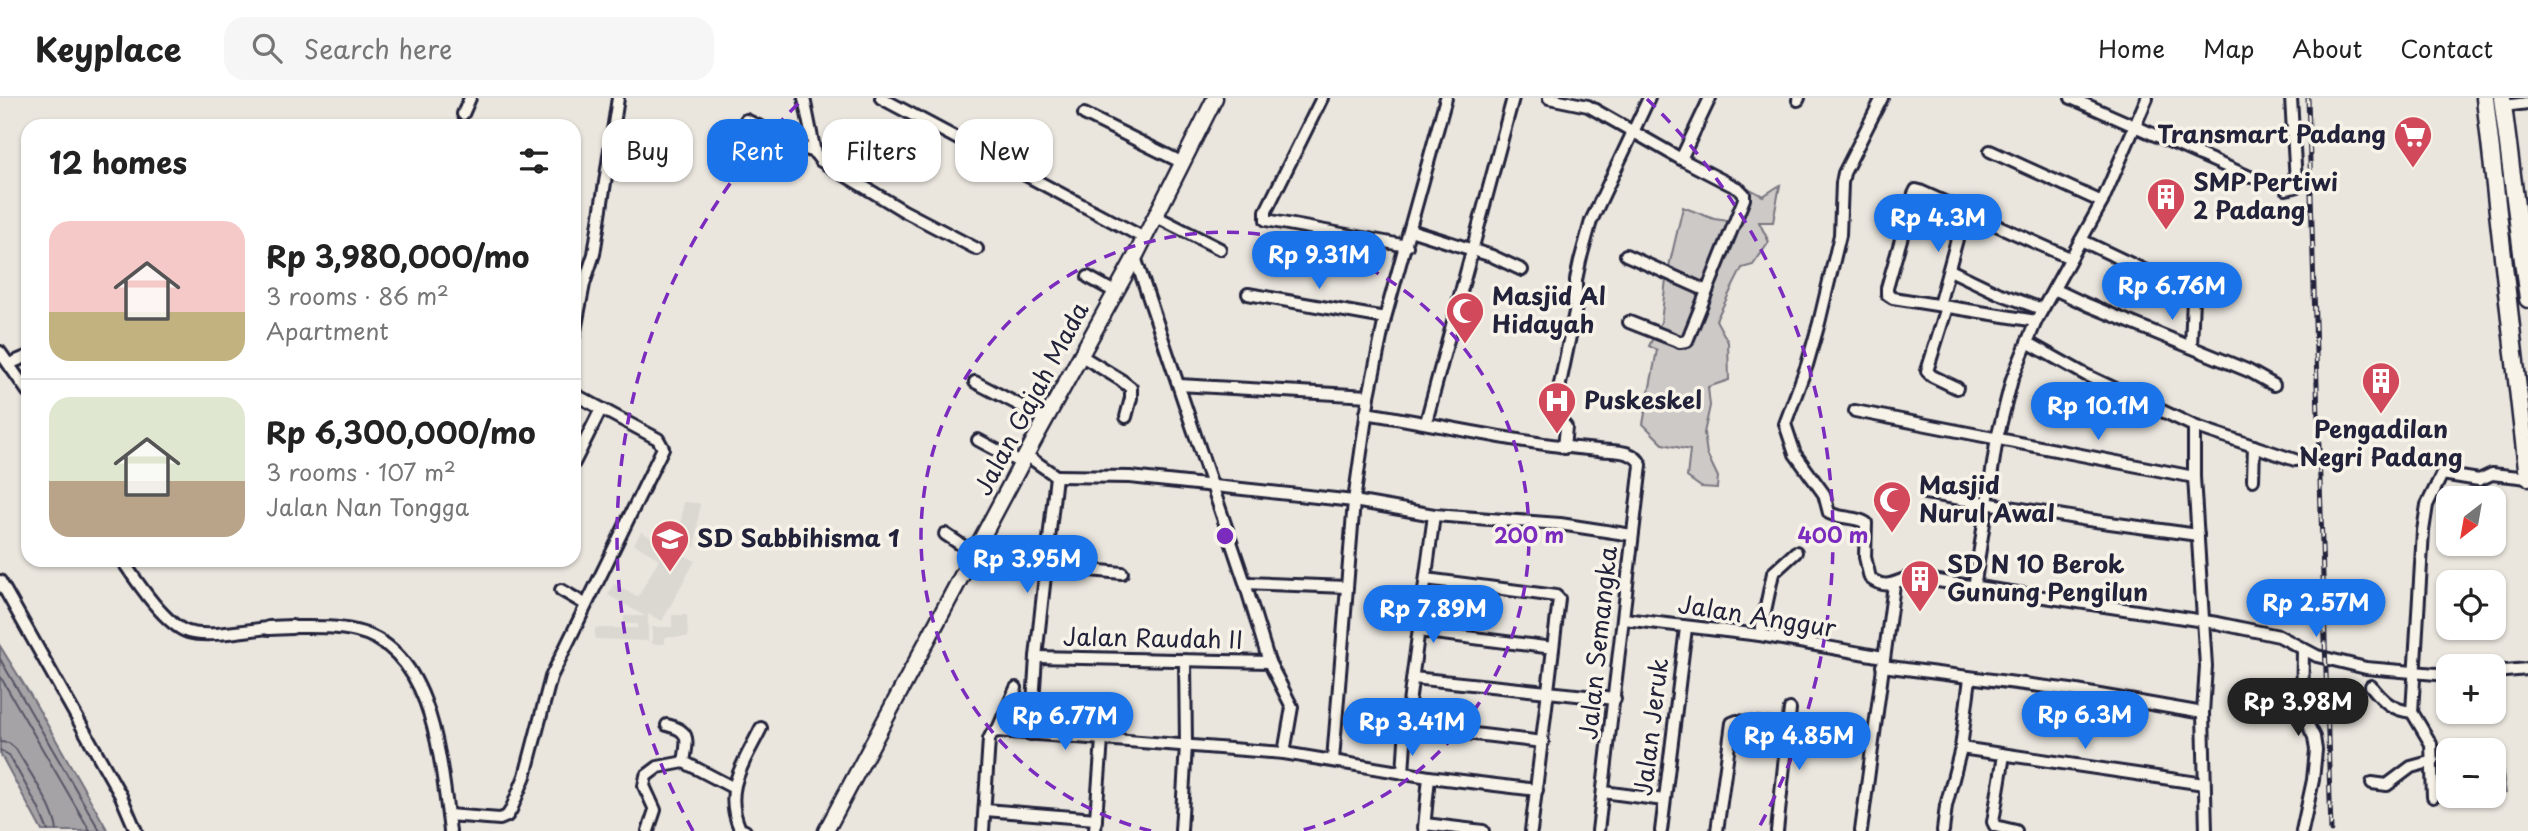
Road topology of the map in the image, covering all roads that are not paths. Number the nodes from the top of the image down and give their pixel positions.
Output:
1 (470, 98) edge
2 (618, 98) edge
3 (804, 98) edge
4 (881, 98) edge
5 (1215, 98) edge
6 (1322, 98) edge
7 (1446, 98) edge
8 (1513, 98) edge
9 (1549, 98) edge
10 (1649, 98) edge
11 (1710, 98) edge
12 (1882, 98) edge
13 (2071, 98) edge
14 (2147, 98) edge
15 (2291, 98) edge
16 (2485, 98) edge
17 (1588, 102) edge
18 (2503, 102) edge
19 (2528, 103) edge
20 (463, 114) dead end
21 (1084, 114) dead end
22 (2136, 125) junction
23 (1634, 133) junction
24 (808, 150) edge
25 (1990, 151) dead end
26 (815, 153) junction
27 (1682, 159) junction
28 (1183, 163) junction
29 (2250, 177) dead end
30 (2286, 189) dead end
31 (2102, 202) junction
32 (1965, 210) junction
33 (1155, 216) junction
34 (1410, 230) junction
35 (1144, 238) junction
36 (2081, 240) junction
37 (1407, 246) junction
38 (977, 249) dead end
39 (1220, 249) dead end
40 (1471, 249) junction
41 (1626, 255) dead end
42 (1135, 257) junction
43 (2070, 258) junction
44 (1522, 270) dead end
45 (1950, 270) junction
46 (1088, 277) dead end
47 (2054, 289) junction
48 (1707, 290) junction
49 (1115, 292) junction
50 (1248, 294) dead end
51 (2528, 299) edge
52 (581, 300) edge
53 (1943, 306) junction
54 (2042, 309) junction
55 (1385, 318) junction
56 (2036, 321) junction
57 (1629, 322) dead end
58 (2027, 342) junction
59 (2190, 347) junction
60 (0, 352) edge
61 (1080, 355) junction
62 (21, 359) edge
63 (9, 364) junction
64 (21, 382) edge
65 (975, 382) dead end
66 (1179, 385) junction
67 (2274, 386) dead end
68 (1957, 388) dead end
69 (1368, 397) junction
70 (581, 398) edge
71 (601, 409) junction
72 (1855, 411) dead end
73 (2524, 411) edge
74 (1366, 413) junction
75 (1126, 417) dead end
76 (1046, 419) junction
77 (1426, 422) junction
78 (2194, 426) junction
79 (1997, 438) junction
80 (978, 440) dead end
81 (2254, 446) junction
82 (1564, 447) junction
83 (581, 449) edge
84 (1024, 459) junction
85 (2295, 460) dead end
86 (1056, 476) junction
87 (2194, 477) junction
88 (2528, 478) edge
89 (2253, 480) dead end
90 (1213, 488) junction
91 (1924, 494) dead end
92 (1354, 501) junction
93 (1986, 505) junction
94 (1434, 514) junction
95 (945, 534) dead end
96 (1632, 535) junction
97 (2198, 535) junction
98 (1796, 552) dead end
99 (975, 554) junction
100 (1047, 566) junction
101 (128, 567) edge
102 (1122, 573) dead end
103 (1426, 579) junction
104 (0, 581) edge
105 (1245, 583) junction
106 (1894, 585) junction
107 (1347, 587) junction
108 (1975, 588) junction
109 (561, 590) dead end
110 (585, 604) junction
111 (1624, 619) junction
112 (2202, 621) junction
113 (292, 627) joint
114 (269, 628) joint
115 (1686, 628) junction
116 (1419, 631) junction
117 (1760, 635) junction
118 (1553, 648) junction
119 (2303, 650) junction
120 (1036, 657) junction
121 (1185, 661) junction
122 (1882, 661) junction
123 (1269, 662) junction
124 (2528, 669) edge
125 (2506, 672) edge
126 (2415, 674) junction
127 (2436, 675) edge
128 (1413, 678) junction
129 (1970, 678) junction
130 (2371, 686) dead end
131 (1017, 688) dead end
132 (1548, 692) junction
133 (1615, 699) junction
134 (1790, 709) dead end
135 (2412, 712) junction
136 (2203, 713) junction
137 (667, 725) dead end
138 (1406, 726) junction
139 (1788, 727) junction
140 (761, 728) dead end
141 (996, 731) junction
142 (1031, 734) junction
143 (1102, 740) junction
144 (1543, 742) junction
145 (1186, 746) junction
146 (1962, 748) junction
147 (1284, 753) junction
148 (2004, 755) junction
149 (1333, 760) junction
150 (2433, 761) junction
151 (684, 762) junction
152 (1403, 773) junction
153 (1429, 777) junction
154 (2372, 783) dead end
155 (2204, 784) junction
156 (732, 787) junction
157 (1537, 790) junction
158 (1603, 792) junction
159 (2433, 797) dead end
160 (1664, 800) junction
161 (985, 810) junction
162 (448, 816) junction
163 (1096, 819) junction
164 (1424, 827) edge
165 (136, 831) edge
166 (450, 831) edge
167 (648, 831) edge
168 (745, 831) edge
169 (826, 831) edge
170 (983, 831) edge
171 (1095, 831) edge
172 (1181, 831) edge
173 (1483, 831) edge
174 (1531, 831) edge
175 (1598, 831) edge
176 (1661, 831) edge
177 (1717, 831) edge
178 (1777, 831) edge
179 (1861, 831) edge
180 (1943, 831) edge
181 (2016, 831) edge
182 (2206, 831) edge
183 (2302, 831) edge

1 - 20 street
2 - 52 street
3 - 26 street
4 - 35 street
5 - 28 main road, Jalan Gajah Mada
6 - 37 street
7 - 34 street
8 - 40 street
9 - 17 street
10 - 23 street
11 - 27 street
12 - 106 street
13 - 22 street
14 - 22 street
15 - 30 street
16 - 73 main road
17 - 23 street
18 - 19 street
18 - 51 main road
21 - 28 street
22 - 29 street
22 - 31 street
23 - 27 street
23 - 82 street
24 - 26 street
25 - 31 street
26 - 38 street
27 - 48 street
28 - 33 main road, Jalan Gajah Mada
31 - 36 street
32 - 43 street
32 - 45 street
32 - 53 street
33 - 35 main road, Jalan Gajah Mada
33 - 39 street
34 - 37 street
34 - 40 street
35 - 42 main road, Jalan Gajah Mada
36 - 43 street
36 - 59 street
37 - 55 street
40 - 44 street
40 - 77 street
41 - 48 street
42 - 49 main road, Jalan Gajah Mada
42 - 66 street
43 - 47 street
45 - 53 street
45 - 54 street
46 - 49 street
47 - 54 street
47 - 59 street
48 - 57 street
49 - 61 main road, Jalan Gajah Mada
50 - 55 street
53 - 56 street
53 - 68 street
54 - 56 street
55 - 69 street
56 - 58 street
58 - 78 street
58 - 79 street
59 - 67 street
60 - 63 street
61 - 75 street
61 - 76 main road, Jalan Gajah Mada
62 - 63 street
63 - 64 street
65 - 76 street
66 - 69 street
66 - 90 street
69 - 74 street
70 - 71 street
71 - 83 street
71 - 110 street
72 - 79 street
73 - 88 main road
74 - 77 street
74 - 92 street
76 - 84 main road, Jalan Gajah Mada
77 - 82 street
78 - 81 street
78 - 87 street
79 - 87 street
79 - 93 street
80 - 84 street
81 - 85 street
81 - 89 street
82 - 96 street, Jalan Semangka
84 - 86 street
84 - 99 main road, Jalan Gajah Mada
86 - 90 street
86 - 100 street
87 - 97 street
88 - 126 street
90 - 92 street
90 - 105 street
91 - 93 street
92 - 94 street
92 - 107 street
93 - 97 street
93 - 108 street
94 - 96 street
94 - 103 street
95 - 99 street
96 - 111 street, Jalan Semangka
97 - 112 street
98 - 117 street
99 - 169 main road, Jalan Gajah Mada
100 - 102 street
100 - 120 street
101 - 114 street
103 - 116 street
103 - 118 street
104 - 165 street
105 - 107 street
105 - 123 street
106 - 108 street
106 - 122 street
107 - 149 street
108 - 112 street
109 - 110 street
110 - 162 street
111 - 115 street, Jalan Anggur
111 - 133 street, Jalan Semangka
112 - 119 street
112 - 136 street
113 - 114 street
113 - 162 street
115 - 117 street, Jalan Anggur
115 - 160 street, Jalan Jeruk
116 - 118 street
116 - 128 street
117 - 122 street, Jalan Anggur
118 - 132 street
119 - 126 street
119 - 183 street
120 - 121 street, Jalan Raudah II
120 - 142 street
121 - 123 street, Jalan Raudah II
121 - 145 street
122 - 129 street, Jalan Anggur
122 - 179 street
123 - 147 street
124 - 125 street
126 - 127 street
126 - 135 street
128 - 132 street
128 - 138 street
129 - 136 street, Jalan Anggur
129 - 146 street
130 - 135 street
131 - 141 street
132 - 133 street
132 - 144 street
133 - 158 street, Jalan Semangka
134 - 139 street
135 - 150 street
136 - 155 street
137 - 151 street
138 - 144 street
138 - 152 street
139 - 177 street
139 - 178 street
140 - 156 street
141 - 142 street
141 - 161 street
142 - 143 street
143 - 145 street
143 - 163 street
144 - 157 street
145 - 147 street
145 - 172 street
146 - 148 street
146 - 180 street
147 - 149 street
148 - 155 street
148 - 181 street
149 - 152 street
150 - 154 street
150 - 159 street
151 - 156 street
151 - 167 street
152 - 153 street
153 - 157 street
153 - 164 street
155 - 182 street
156 - 168 street
157 - 174 street
158 - 160 street
158 - 175 street, Jalan Semangka
160 - 176 street, Jalan Jeruk
161 - 163 street
161 - 170 street
162 - 166 street
163 - 171 street
164 - 173 street

